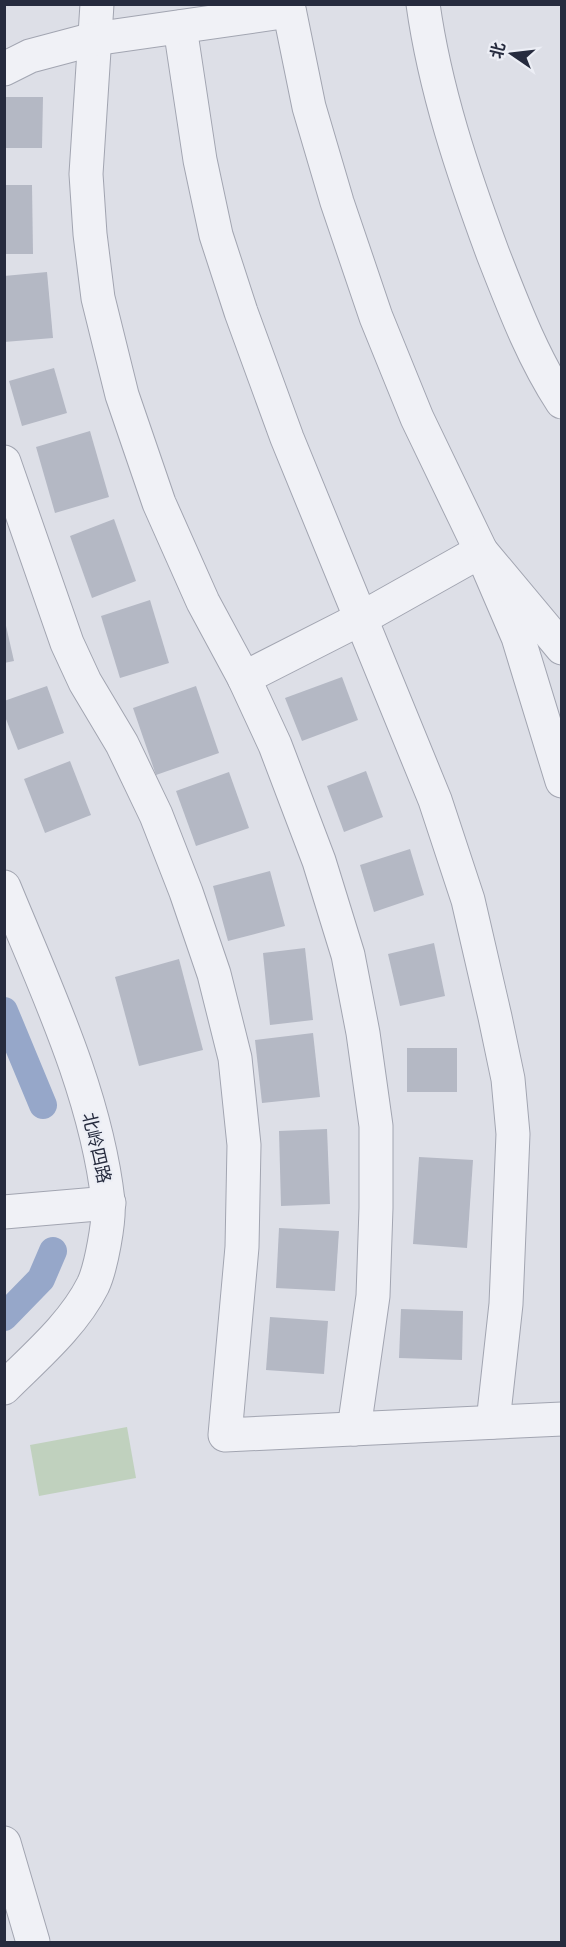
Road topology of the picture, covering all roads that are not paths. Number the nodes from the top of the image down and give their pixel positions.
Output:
1 (97, 4) edge
2 (423, 4) edge
3 (288, 8) edge
4 (180, 27) junction
5 (94, 39) junction
6 (4, 69) edge
7 (561, 402) edge
8 (4, 462) edge
9 (481, 551) junction
10 (360, 619) junction
11 (561, 648) edge
12 (244, 678) junction
13 (561, 781) edge
14 (4, 887) edge
15 (109, 1203) junction
16 (4, 1212) edge
17 (4, 1388) edge
18 (561, 1419) edge
19 (493, 1422) junction
20 (354, 1429) junction
21 (4, 1843) edge
22 (33, 1942) edge

1 - 5 street
2 - 7 street
3 - 4 street
3 - 9 street
4 - 5 street
4 - 10 street
5 - 6 street
5 - 12 street
8 - 20 street
9 - 10 street
9 - 11 street
9 - 13 street
10 - 12 street
10 - 19 street
12 - 20 street
14 - 15 street, 北岭四路
15 - 16 street
15 - 17 street, 北岭四路
18 - 19 street
19 - 20 street
21 - 22 street

